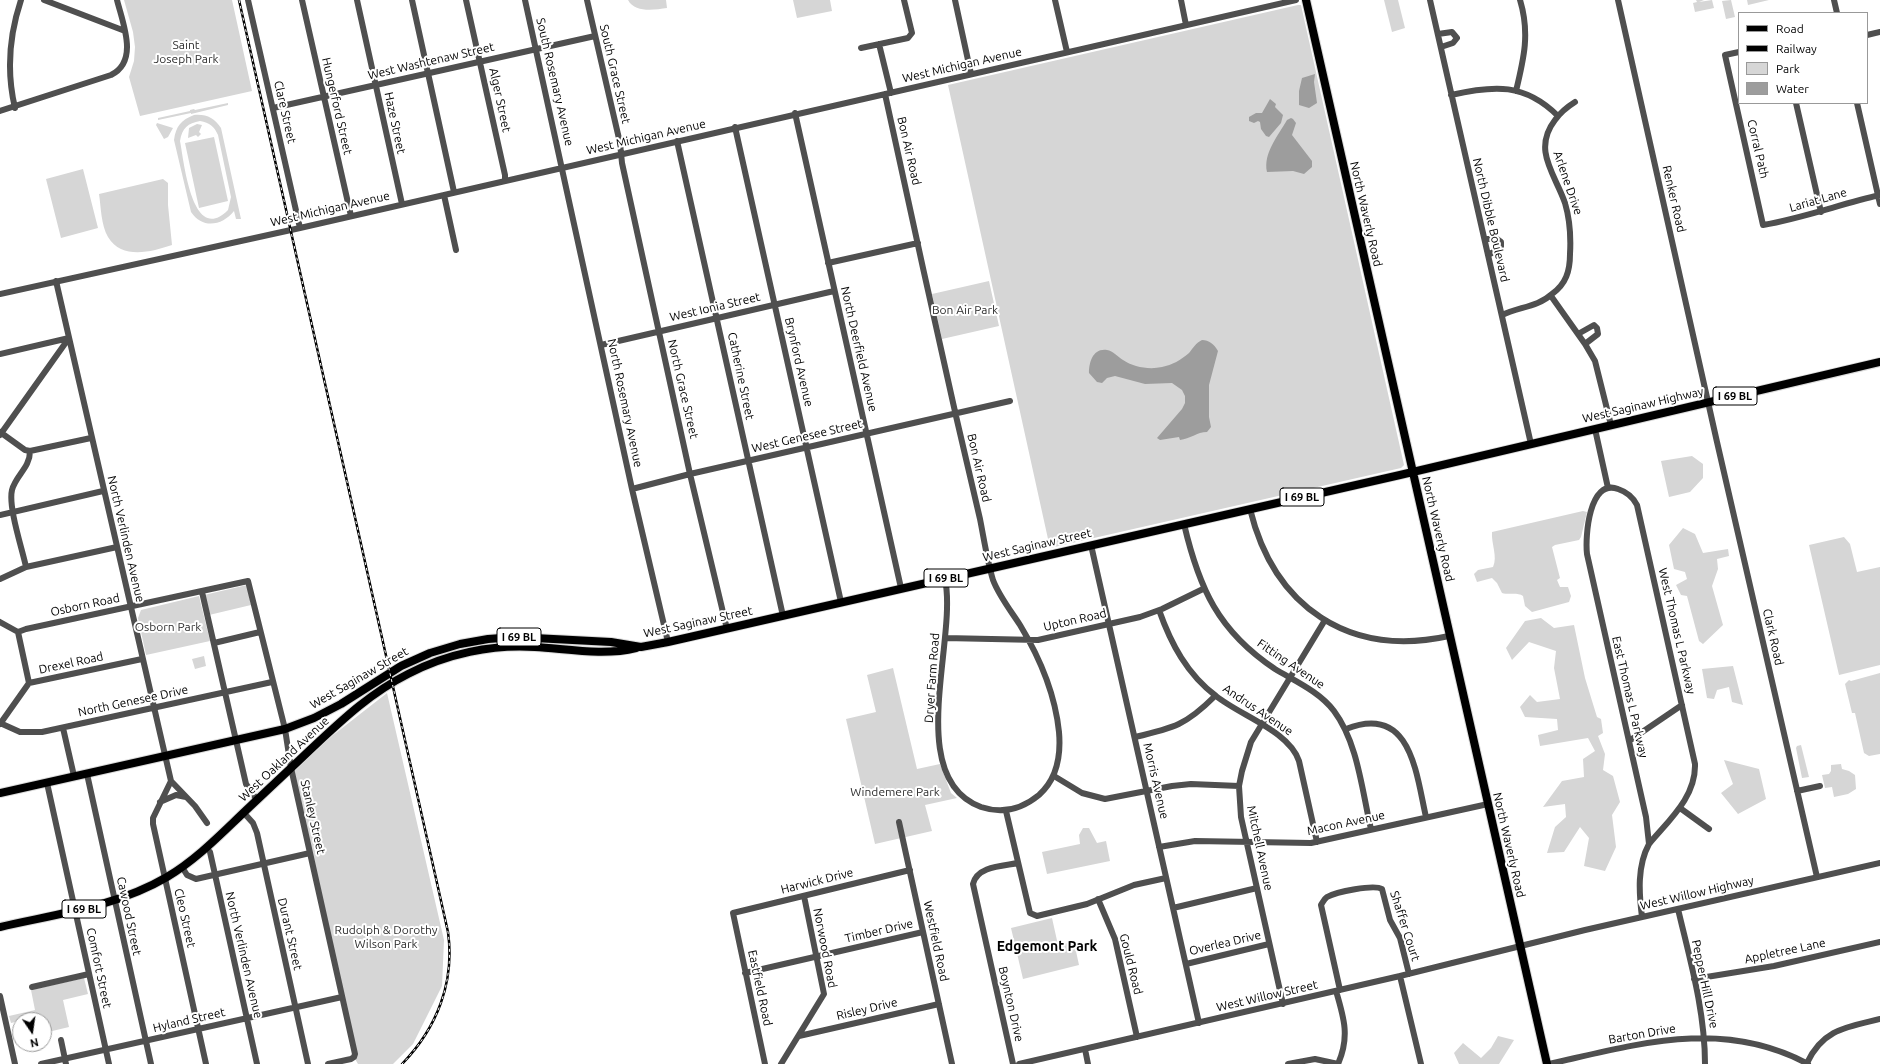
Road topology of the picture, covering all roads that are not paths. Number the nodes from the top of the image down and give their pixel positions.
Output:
1 (21, 0) edge
2 (44, 0) edge
3 (117, 0) edge
4 (248, 0) edge
5 (302, 0) edge
6 (357, 0) edge
7 (412, 0) edge
8 (466, 0) edge
9 (526, 0) edge
10 (587, 0) edge
11 (904, 0) edge
12 (955, 0) edge
13 (1056, 0) edge
14 (1181, 0) edge
15 (1296, 0) edge
16 (1306, 0) edge
17 (1430, 0) edge
18 (1520, 0) edge
19 (1618, 0) edge
20 (1834, 0) edge
21 (1837, 12) edge
22 (1186, 24) junction
23 (125, 32) junction
24 (1880, 32) edge
25 (1438, 34) junction
26 (1868, 35) edge
27 (595, 36) junction
28 (879, 44) junction
29 (1441, 47) junction
30 (536, 48) junction
31 (861, 48) dead end
32 (1067, 52) junction
33 (1738, 52) edge
34 (480, 61) junction
35 (428, 72) junction
36 (971, 74) junction
37 (376, 85) junction
38 (1516, 91) junction
39 (888, 93) junction
40 (1451, 95) junction
41 (324, 96) junction
42 (1575, 102) dead end
43 (1796, 104) edge
44 (1857, 104) edge
45 (15, 108) junction
46 (273, 108) junction
47 (0, 111) edge
48 (795, 114) junction
49 (1558, 116) junction
50 (735, 127) junction
51 (677, 141) junction
52 (622, 154) junction
53 (563, 168) junction
54 (505, 181) junction
55 (454, 192) junction
56 (444, 195) junction
57 (1879, 195) edge
58 (402, 204) junction
59 (1880, 204) edge
60 (1820, 212) junction
61 (351, 216) junction
62 (1763, 225) joint
63 (300, 228) junction
64 (1485, 239) junction
65 (918, 243) junction
66 (456, 250) dead end
67 (1488, 255) junction
68 (828, 263) junction
69 (56, 281) junction
70 (834, 291) junction
71 (0, 294) edge
72 (1551, 296) junction
73 (775, 304) junction
74 (1502, 315) junction
75 (717, 318) junction
76 (659, 331) junction
77 (1578, 334) junction
78 (69, 338) junction
79 (48, 343) junction
80 (1585, 344) junction
81 (601, 345) junction
82 (0, 354) edge
83 (56, 356) junction
84 (1880, 362) edge
85 (1010, 401) dead end
86 (1708, 402) junction
87 (955, 413) junction
88 (1611, 425) junction
89 (1595, 429) junction
90 (1, 433) edge
91 (867, 433) junction
92 (91, 438) junction
93 (1530, 444) junction
94 (807, 447) junction
95 (30, 451) junction
96 (749, 460) junction
97 (1412, 472) junction
98 (690, 474) junction
99 (1608, 488) junction
100 (632, 489) junction
101 (103, 491) junction
102 (1250, 509) junction
103 (13, 512) junction
104 (0, 515) edge
105 (1184, 524) junction
106 (1091, 545) junction
107 (117, 547) junction
108 (26, 567) junction
109 (991, 568) junction
110 (0, 579) edge
111 (944, 579) junction
112 (248, 581) joint
113 (901, 588) junction
114 (1203, 589) junction
115 (202, 592) junction
116 (841, 602) junction
117 (131, 606) junction
118 (1159, 610) junction
119 (783, 616) junction
120 (1325, 620) junction
121 (0, 622) edge
122 (1109, 624) junction
123 (727, 629) junction
124 (18, 632) junction
125 (260, 632) junction
126 (1449, 636) junction
127 (945, 638) junction
128 (1029, 640) junction
129 (668, 642) junction
130 (214, 643) junction
131 (641, 646) junction
132 (142, 659) junction
133 (1290, 678) junction
134 (272, 682) junction
135 (29, 683) junction
136 (225, 692) junction
137 (1215, 696) junction
138 (1682, 706) junction
139 (154, 708) junction
140 (0, 723) edge
141 (1262, 725) junction
142 (63, 728) junction
143 (285, 729) junction
144 (1346, 729) junction
145 (1135, 737) junction
146 (236, 740) junction
147 (1629, 741) junction
148 (165, 756) junction
149 (291, 768) junction
150 (87, 774) junction
151 (74, 776) junction
152 (1054, 776) junction
153 (171, 781) junction
154 (47, 783) junction
155 (1239, 786) junction
156 (1820, 786) dead end
157 (1147, 791) junction
158 (1797, 791) junction
159 (0, 793) edge
160 (186, 796) junction
161 (257, 800) junction
162 (160, 802) junction
163 (1488, 804) junction
164 (1680, 808) junction
165 (1006, 811) junction
166 (244, 813) junction
167 (1426, 817) junction
168 (899, 822) dead end
169 (207, 823) dead end
170 (1648, 826) junction
171 (1371, 829) junction
172 (1662, 829) junction
173 (1709, 829) dead end
174 (1247, 842) junction
175 (1317, 842) junction
176 (1649, 844) junction
177 (1160, 847) junction
178 (210, 852) dead end
179 (310, 853) junction
180 (1880, 862) edge
181 (1018, 863) junction
182 (264, 864) junction
183 (182, 867) junction
184 (910, 870) junction
185 (215, 875) junction
186 (1817, 877) junction
187 (165, 878) junction
188 (1166, 878) junction
189 (1257, 888) junction
190 (804, 896) junction
191 (1098, 899) junction
192 (114, 901) junction
193 (1173, 908) junction
194 (1678, 909) junction
195 (74, 911) junction
196 (733, 916) joint
197 (1642, 917) junction
198 (0, 927) edge
199 (923, 932) junction
200 (1880, 942) edge
201 (1269, 944) junction
202 (1520, 946) junction
203 (817, 957) junction
204 (1186, 964) junction
205 (745, 973) junction
206 (89, 974) junction
207 (1409, 974) junction
208 (1400, 976) junction
209 (1694, 980) junction
210 (32, 987) dead end
211 (1338, 990) junction
212 (0, 996) edge
213 (342, 997) junction
214 (939, 1004) junction
215 (1283, 1004) junction
216 (295, 1007) junction
217 (247, 1018) junction
218 (1880, 1019) edge
219 (1198, 1023) junction
220 (198, 1029) junction
221 (799, 1036) junction
222 (1137, 1037) junction
223 (1705, 1038) junction
224 (61, 1040) dead end
225 (145, 1041) junction
226 (1085, 1049) junction
227 (105, 1050) junction
228 (66, 1061) edge
229 (1807, 1063) edge
230 (15, 1064) edge
231 (41, 1064) edge
232 (109, 1064) edge
233 (150, 1064) edge
234 (206, 1064) edge
235 (257, 1064) edge
236 (308, 1064) edge
237 (328, 1064) edge
238 (765, 1064) edge
239 (781, 1064) edge
240 (952, 1064) edge
241 (1013, 1064) edge
242 (1019, 1064) edge
243 (1088, 1064) edge
244 (1288, 1064) edge
245 (1338, 1064) edge
246 (1421, 1064) edge
247 (1548, 1064) edge
248 (1706, 1064) edge

1 - 45 street
2 - 23 street
3 - 23 street
4 - 46 street, Clare Street
5 - 41 street, Hungerford Street
6 - 37 street, Haze Street
7 - 35 street
8 - 34 street, Alger Street
9 - 30 street, South Rosemary Avenue
10 - 27 street, South Grace Street
11 - 28 street
12 - 36 street
13 - 32 street
14 - 22 street
15 - 22 street, West Michigan Avenue
16 - 97 main road, North Waverly Road
17 - 25 street, North Dibble Boulevard
18 - 38 street
19 - 86 street, Renker Road
20 - 21 street
22 - 32 street, West Michigan Avenue
23 - 45 street
24 - 26 street
25 - 29 street, North Dibble Boulevard
25 - 29 street
27 - 30 street, West Washtenaw Street
27 - 52 street, South Grace Street
28 - 31 street
28 - 39 street, Bon Air Road
29 - 40 street, North Dibble Boulevard
30 - 34 street, West Washtenaw Street
30 - 53 street, South Rosemary Avenue
32 - 36 street, West Michigan Avenue
33 - 62 street, Corral Path
34 - 35 street, West Washtenaw Street
34 - 54 street, Alger Street
35 - 37 street, West Washtenaw Street
35 - 55 street
36 - 39 street, West Michigan Avenue
37 - 41 street, West Washtenaw Street
37 - 58 street, Haze Street
38 - 40 street
38 - 49 street
39 - 48 street, West Michigan Avenue
39 - 65 street, Bon Air Road
40 - 64 street, North Dibble Boulevard
41 - 46 street, West Washtenaw Street
41 - 61 street, Hungerford Street
42 - 49 street, Arlene Drive
43 - 60 street
44 - 57 street
45 - 47 street
46 - 63 street, Clare Street
48 - 50 street, West Michigan Avenue
48 - 68 street, North Deerfield Avenue
49 - 72 street, Arlene Drive
50 - 51 street, West Michigan Avenue
50 - 73 street, Brynford Avenue
51 - 52 street, West Michigan Avenue
51 - 75 street, Catherine Street
52 - 53 street, West Michigan Avenue
52 - 76 street, North Grace Street
53 - 54 street, West Michigan Avenue
53 - 81 street, North Rosemary Avenue
54 - 55 street, West Michigan Avenue
55 - 56 street, West Michigan Avenue
56 - 58 street, West Michigan Avenue
56 - 66 street
57 - 59 street
57 - 60 street, Lariat Lane
58 - 61 street, West Michigan Avenue
60 - 62 street, Lariat Lane
61 - 63 street, West Michigan Avenue
63 - 69 street, West Michigan Avenue
64 - 67 street, North Dibble Boulevard
64 - 67 street
65 - 68 street
65 - 87 street, Bon Air Road
67 - 74 street, North Dibble Boulevard
68 - 70 street, North Deerfield Avenue
69 - 71 street, West Michigan Avenue
69 - 78 street, North Verlinden Avenue
70 - 73 street, West Ionia Street
70 - 91 street, North Deerfield Avenue
72 - 74 street, Arlene Drive
72 - 77 street
73 - 75 street, West Ionia Street
73 - 94 street, Brynford Avenue
74 - 93 street, North Dibble Boulevard
75 - 76 street, West Ionia Street
75 - 96 street, Catherine Street
76 - 81 street, West Ionia Street
76 - 98 street, North Grace Street
77 - 80 street
77 - 80 street
78 - 79 street
78 - 83 street
78 - 92 street, North Verlinden Avenue
79 - 82 street
79 - 83 street
80 - 88 street
81 - 100 street, North Rosemary Avenue
83 - 90 street
84 - 86 main road, West Saginaw Highway / I 69 BL
85 - 87 street, West Genesee Street
86 - 88 main road, West Saginaw Highway / I 69 BL
86 - 158 street, Clark Road
87 - 91 street, West Genesee Street
87 - 109 street, Bon Air Road
88 - 89 main road, West Saginaw Highway / I 69 BL
89 - 93 main road, West Saginaw Highway / I 69 BL
89 - 99 street
90 - 95 street
91 - 94 street, West Genesee Street
91 - 113 street, North Deerfield Avenue
92 - 95 street
92 - 101 street, North Verlinden Avenue
93 - 97 main road, West Saginaw Highway / I 69 BL
94 - 96 street, West Genesee Street
94 - 116 street, Brynford Avenue
95 - 103 street
96 - 98 street, West Genesee Street
96 - 119 street, Catherine Street
97 - 102 main road, West Saginaw Street / I 69 BL
97 - 126 main road, North Waverly Road
98 - 100 street, West Genesee Street
98 - 123 street, North Grace Street
99 - 138 street, West Thomas L Parkway
99 - 147 street, East Thomas L Parkway
100 - 129 street, North Rosemary Avenue
101 - 103 street
101 - 107 street, North Verlinden Avenue
102 - 105 main road, West Saginaw Street / I 69 BL
102 - 120 street
103 - 104 street
103 - 108 street
105 - 106 main road, West Saginaw Street / I 69 BL
105 - 114 street, Fitting Avenue
106 - 109 main road, West Saginaw Street / I 69 BL
106 - 122 street, Morris Avenue
107 - 108 street
107 - 117 street, North Verlinden Avenue
108 - 110 street
109 - 111 main road, West Saginaw Street / I 69 BL
109 - 128 street, Bon Air Road
111 - 113 main road, West Saginaw Street / I 69 BL
111 - 127 street, Dryer Farm Road
112 - 115 street, Osborn Road
112 - 125 street, Stanley Street
113 - 116 main road, West Saginaw Street / I 69 BL
114 - 118 street, Upton Road
114 - 133 street, Fitting Avenue
115 - 117 street, Osborn Road
115 - 130 street
116 - 119 main road, West Saginaw Street / I 69 BL
117 - 124 street, Osborn Road
117 - 132 street, North Verlinden Avenue
118 - 122 street, Upton Road
118 - 137 street, Andrus Avenue
119 - 123 main road, West Saginaw Street / I 69 BL
120 - 126 street
120 - 133 street, Mitchell Avenue
121 - 124 street
122 - 128 street, Upton Road
122 - 145 street, Morris Avenue
123 - 129 main road, West Saginaw Street / I 69 BL
124 - 135 street
125 - 130 street
125 - 134 street, Stanley Street
126 - 163 main road, North Waverly Road
127 - 128 street, Upton Road
127 - 165 street, Dryer Farm Road
128 - 152 street, Bon Air Road
129 - 131 main road, West Saginaw Street / I 69 BL
130 - 136 street
131 - 143 main road, West Saginaw Street / I 69 BL
131 - 149 main road, West Oakland Avenue / I 69 BL
132 - 135 street, Drexel Road
132 - 139 street, North Verlinden Avenue
133 - 141 street, Mitchell Avenue
133 - 144 street, Fitting Avenue
134 - 136 street, North Genesee Drive
134 - 143 street, Stanley Street
135 - 140 street, Drexel Road
136 - 139 street, North Genesee Drive
136 - 146 street
137 - 141 street, Andrus Avenue
137 - 145 street
138 - 147 street
138 - 164 street, West Thomas L Parkway
139 - 142 street, North Genesee Drive
139 - 148 street, North Verlinden Avenue
140 - 142 street, North Genesee Drive
141 - 155 street, Mitchell Avenue
141 - 175 street, Andrus Avenue
142 - 151 street
143 - 146 main road, West Saginaw Street / I 69 BL
143 - 149 street, Stanley Street
144 - 167 street
144 - 171 street, Fitting Avenue
145 - 157 street, Morris Avenue
146 - 148 main road, West Saginaw Street / I 69 BL
146 - 161 street
147 - 170 street, East Thomas L Parkway
148 - 150 main road, West Saginaw Street / I 69 BL
148 - 153 street, North Verlinden Avenue
149 - 161 main road, West Oakland Avenue / I 69 BL
149 - 179 street, Stanley Street
150 - 151 main road, West Saginaw Street / I 69 BL
150 - 192 street, Cawood Street
151 - 154 main road, West Saginaw Street / I 69 BL
152 - 157 street
152 - 165 street, Bon Air Road
153 - 160 street
153 - 162 street, Cleo Street
154 - 159 main road, West Saginaw Street / I 69 BL
154 - 195 street, Comfort Street
155 - 157 street
155 - 174 street, Mitchell Avenue
156 - 158 street
157 - 177 street, Morris Avenue
158 - 186 street, Clark Road
160 - 162 street
160 - 169 street
161 - 166 main road, West Oakland Avenue / I 69 BL
162 - 187 street, Cleo Street
163 - 167 street, Macon Avenue
163 - 202 main road, North Waverly Road
164 - 172 street, West Thomas L Parkway
164 - 173 street
165 - 181 street
166 - 182 street, Durant Street
166 - 183 main road, West Oakland Avenue / I 69 BL
167 - 171 street, Macon Avenue
168 - 184 street, Westfield Road
170 - 172 street
170 - 176 street, East Thomas L Parkway
171 - 175 street, Macon Avenue
172 - 176 street, West Thomas L Parkway
174 - 175 street, Macon Avenue
174 - 177 street, Macon Avenue
174 - 189 street, Mitchell Avenue
176 - 197 street, East Thomas L Parkway
177 - 188 street, Morris Avenue
178 - 185 street, North Verlinden Avenue
179 - 182 street
179 - 213 street, Stanley Street
180 - 186 street, West Willow Highway
181 - 191 street
181 - 241 street, Boynton Drive
182 - 185 street
182 - 216 street, Durant Street
183 - 185 street
183 - 187 main road, West Oakland Avenue / I 69 BL
184 - 190 street, Harwick Drive
184 - 199 street, Westfield Road
185 - 217 street, North Verlinden Avenue
186 - 194 street, West Willow Highway
187 - 192 main road, West Oakland Avenue / I 69 BL
187 - 220 street, Cleo Street
188 - 191 street
188 - 193 street, Morris Avenue
189 - 193 street
189 - 201 street, Mitchell Avenue
190 - 196 street, Harwick Drive
190 - 203 street, Norwood Road
191 - 222 street, Gould Road
192 - 195 main road, West Oakland Avenue / I 69 BL
192 - 225 street, Cawood Street
193 - 204 street, Morris Avenue
194 - 197 street, West Willow Highway
194 - 209 street, Pepper Hill Drive
195 - 198 main road, West Oakland Avenue / I 69 BL
195 - 206 street, Comfort Street
196 - 205 street, Eastfield Road
197 - 202 street, West Willow Highway
199 - 203 street, Timber Drive
199 - 214 street, Westfield Road
200 - 209 street, Appletree Lane
201 - 204 street, Overlea Drive
201 - 215 street, Mitchell Avenue
202 - 207 street, West Willow Street
202 - 247 main road, North Waverly Road
203 - 205 street, Timber Drive
203 - 221 street, Norwood Road
204 - 219 street, Morris Avenue
205 - 238 street, Eastfield Road
206 - 210 street
206 - 227 street, Comfort Street
207 - 208 street, West Willow Street
207 - 211 street, Shaffer Court
208 - 211 street, West Willow Street
208 - 246 street, Shaffer Court
209 - 223 street, Pepper Hill Drive
211 - 215 street, West Willow Street
211 - 245 street
212 - 230 street
213 - 216 street, Hyland Street
213 - 237 street, Stanley Street
214 - 221 street, Risley Drive
214 - 240 street, Westfield Road
215 - 219 street, West Willow Street
216 - 217 street, Hyland Street
216 - 236 street, Durant Street
217 - 220 street, Hyland Street
217 - 235 street, North Verlinden Avenue
218 - 229 street
219 - 222 street, West Willow Street
220 - 225 street, Hyland Street
220 - 234 street, Cleo Street
221 - 239 street, Norwood Road
222 - 226 street, West Willow Street
223 - 229 street, Barton Drive
223 - 247 street, Barton Drive
223 - 248 street, Pepper Hill Drive
224 - 228 street
225 - 227 street, Hyland Street
225 - 233 street, Cawood Street
226 - 242 street, West Willow Street
226 - 243 street
227 - 228 street, Hyland Street
227 - 232 street, Comfort Street
228 - 231 street, Hyland Street
244 - 245 street

